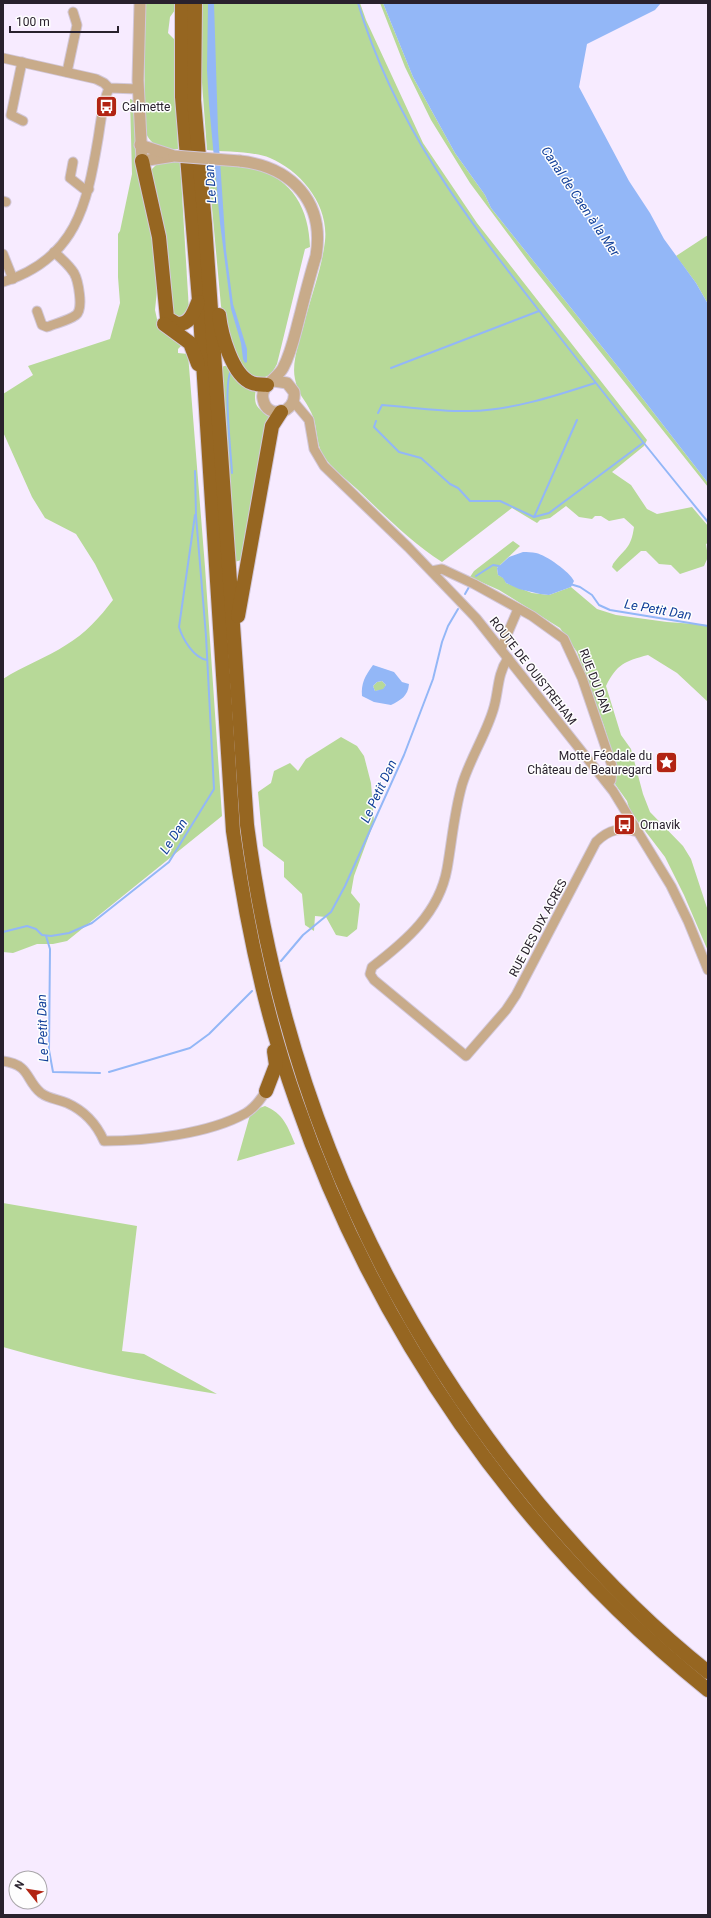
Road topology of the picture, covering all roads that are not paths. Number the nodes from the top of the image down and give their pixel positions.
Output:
1 (140, 3) edge
2 (182, 3) edge
3 (194, 3) edge
4 (73, 12) dead end
5 (3, 58) edge
6 (22, 62) junction
7 (67, 72) junction
8 (109, 88) junction
9 (138, 88) junction
10 (23, 121) dead end
11 (140, 145) junction
12 (174, 156) junction
13 (142, 161) junction
14 (73, 162) dead end
15 (89, 189) junction
16 (205, 224) junction
17 (54, 252) junction
18 (3, 254) edge
19 (163, 270) junction
20 (13, 279) junction
21 (3, 282) edge
22 (199, 300) junction
23 (37, 311) dead end
24 (290, 351) junction
25 (204, 375) junction
26 (270, 383) junction
27 (290, 386) junction
28 (287, 408) junction
29 (432, 571) junction
30 (518, 609) junction
31 (501, 649) junction
32 (234, 652) junction
33 (508, 658) junction
34 (608, 784) junction
35 (638, 832) junction
36 (708, 970) edge
37 (276, 1040) junction
38 (3, 1061) edge
39 (266, 1091) junction
40 (295, 1100) junction
41 (672, 1641) junction
42 (708, 1663) edge
43 (708, 1672) edge
44 (708, 1690) edge

1 - 9 street
2 - 22 highway
3 - 16 highway
4 - 7 street
5 - 6 street
6 - 7 street
6 - 10 street
7 - 8 street
8 - 9 street
8 - 15 street
9 - 11 street
11 - 12 street
11 - 13 street
12 - 13 street
12 - 24 street, bridge
13 - 19 highway
14 - 15 street
15 - 17 street
16 - 26 highway
16 - 32 highway
17 - 20 street
17 - 23 street
18 - 20 street
19 - 22 highway
19 - 25 highway
20 - 21 street
22 - 25 highway
24 - 26 street
24 - 27 street
25 - 37 highway
26 - 27 street
26 - 28 street
27 - 28 street
28 - 29 street, ROUTE DE OUISTREHAM
28 - 32 highway
29 - 30 street, RUE DU DAN
29 - 31 street, ROUTE DE OUISTREHAM
30 - 31 street
30 - 34 street, RUE DU DAN
31 - 33 street, ROUTE DE OUISTREHAM
32 - 41 highway
33 - 34 street, ROUTE DE OUISTREHAM
33 - 35 street, RUE DES DIX ACRES
34 - 35 street, ROUTE DE OUISTREHAM
35 - 36 street, ROUTE DE OUISTREHAM
37 - 39 highway
37 - 40 highway
38 - 39 street
39 - 40 highway
40 - 44 highway
41 - 42 highway
41 - 43 highway

